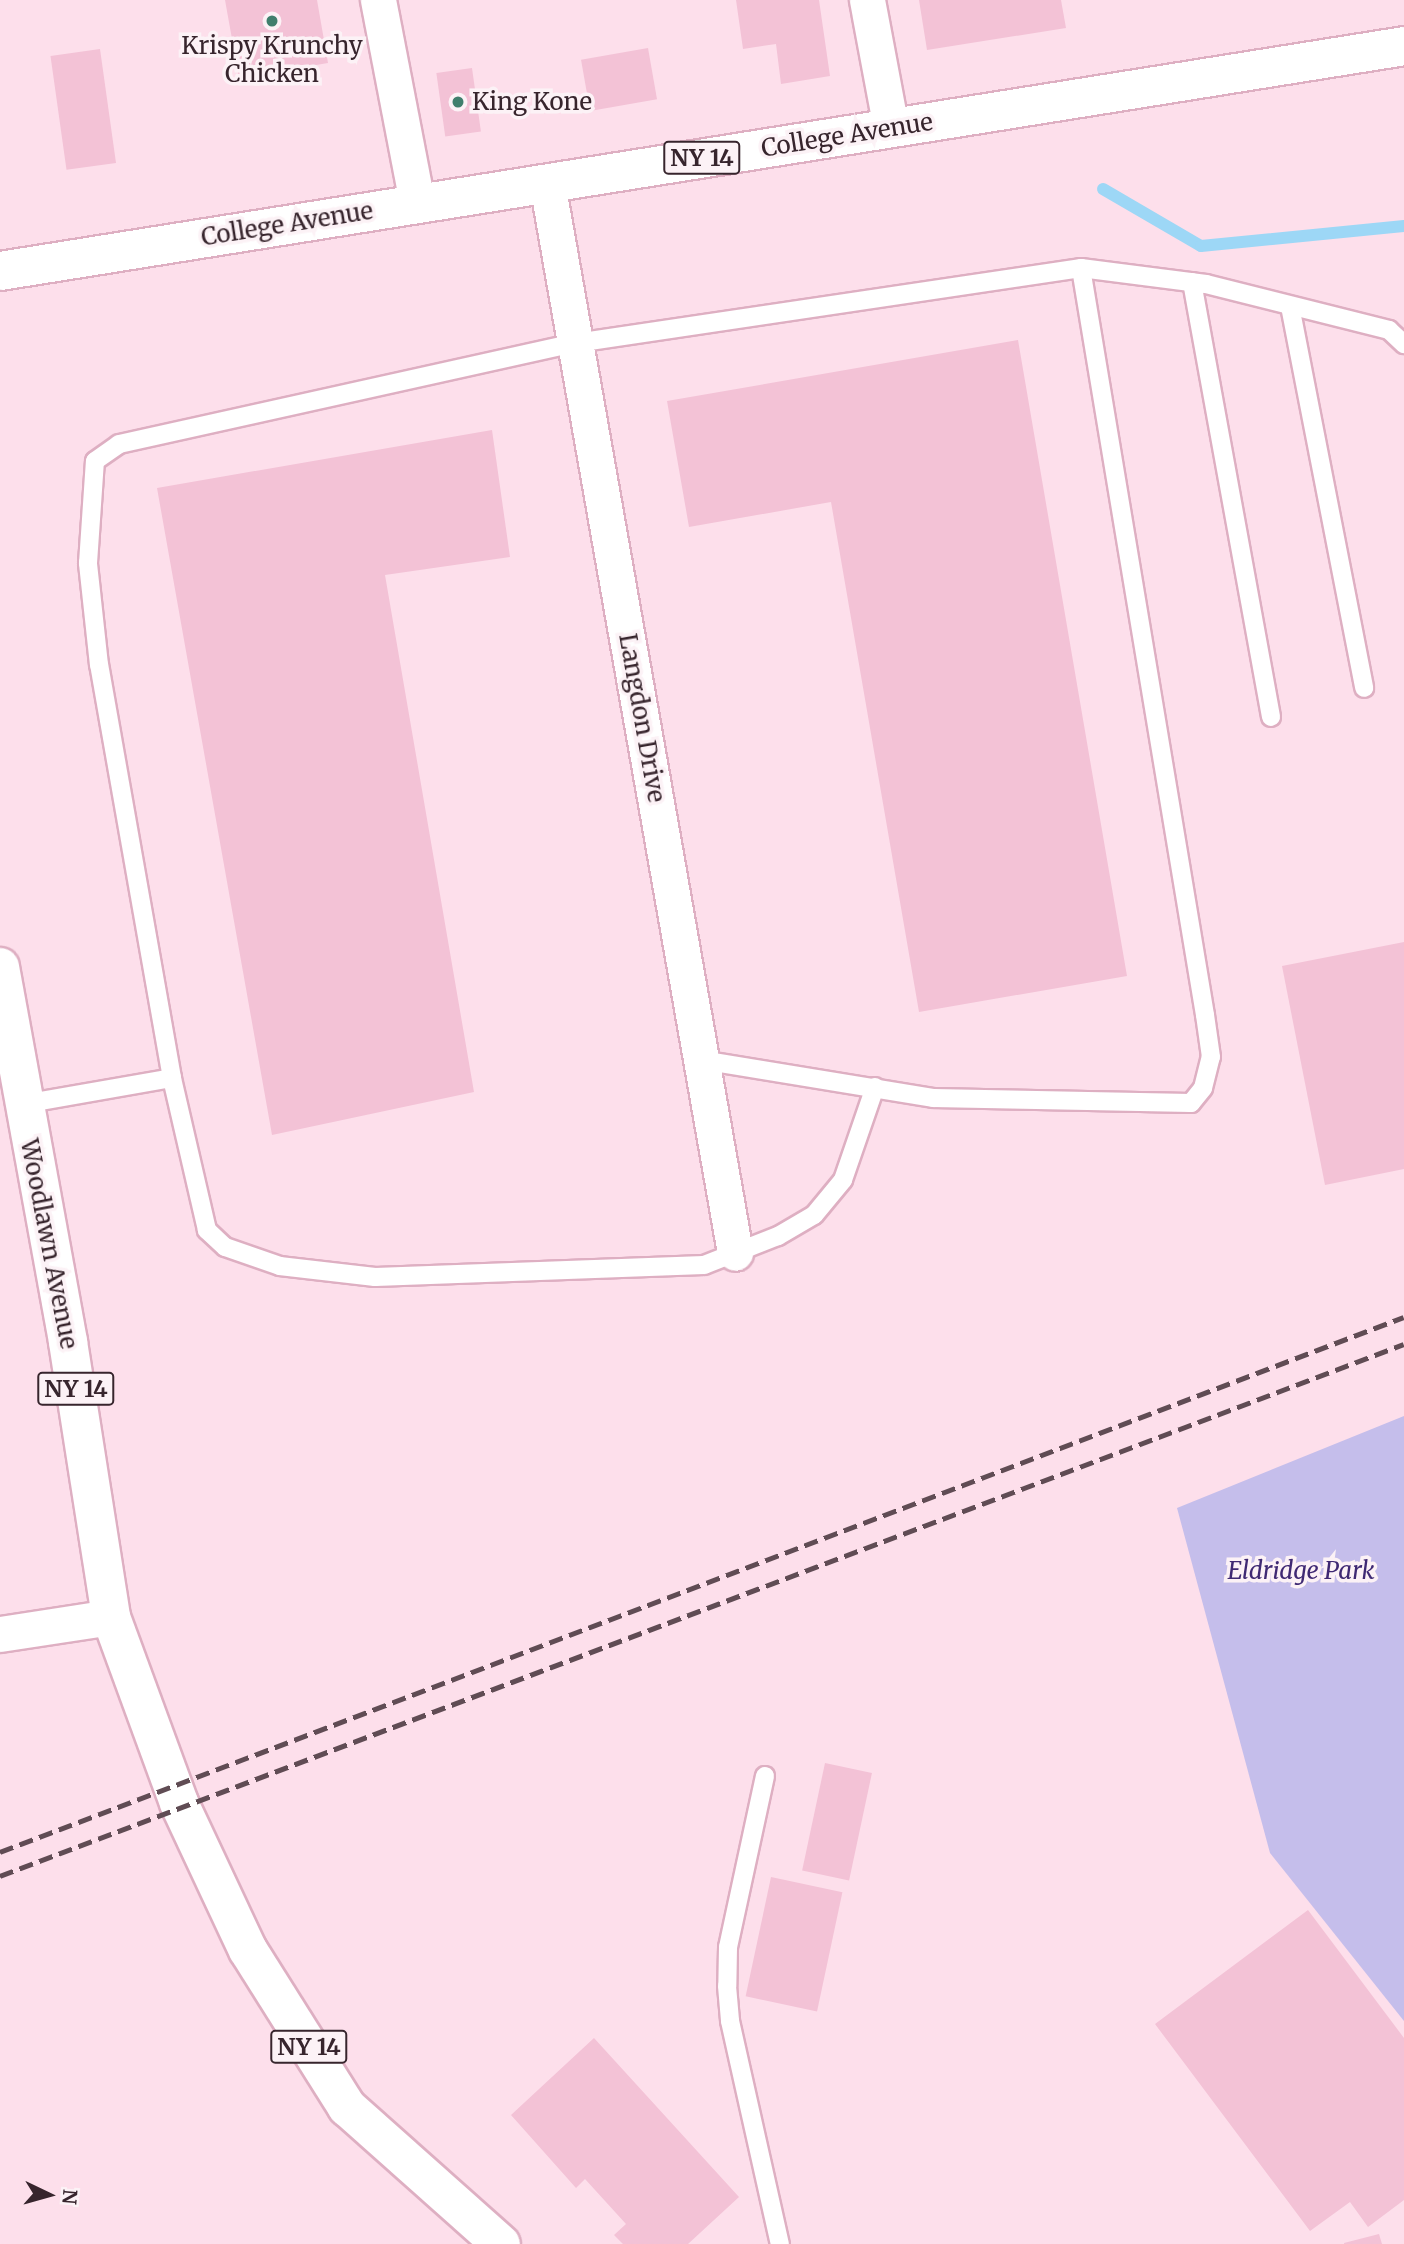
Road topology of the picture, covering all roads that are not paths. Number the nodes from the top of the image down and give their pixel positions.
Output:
1 (378, 0) edge
2 (867, 0) edge
3 (1404, 46) edge
4 (891, 128) junction
5 (547, 183) junction
6 (416, 203) junction
7 (1081, 268) junction
8 (0, 271) edge
9 (1192, 282) junction
10 (1290, 306) junction
11 (576, 343) junction
12 (1404, 344) edge
13 (1364, 688) dead end
14 (1271, 717) dead end
15 (0, 967) edge
16 (702, 1060) junction
17 (172, 1078) junction
18 (876, 1087) junction
19 (11, 1106) edge
20 (735, 1253) junction
21 (111, 1617) junction
22 (0, 1634) edge
23 (765, 1776) dead end
24 (501, 2244) edge
25 (780, 2244) edge

1 - 6 street
2 - 4 street
3 - 4 main road, College Avenue / NY 14
4 - 5 main road, College Avenue / NY 14
5 - 6 main road, College Avenue / NY 14
5 - 11 street, Langdon Drive
6 - 8 main road, College Avenue / NY 14
7 - 9 lane
7 - 11 lane
7 - 18 lane
9 - 10 lane
9 - 14 lane
10 - 12 lane
10 - 13 lane
11 - 16 street, Langdon Drive
11 - 17 lane
15 - 19 main road, Woodlawn Avenue / NY 14
16 - 18 lane
16 - 20 street, Langdon Drive
17 - 19 lane
17 - 20 lane
18 - 20 lane
19 - 21 main road, Woodlawn Avenue / NY 14
21 - 22 street
21 - 24 main road, Woodlawn Avenue / NY 14
23 - 25 lane

